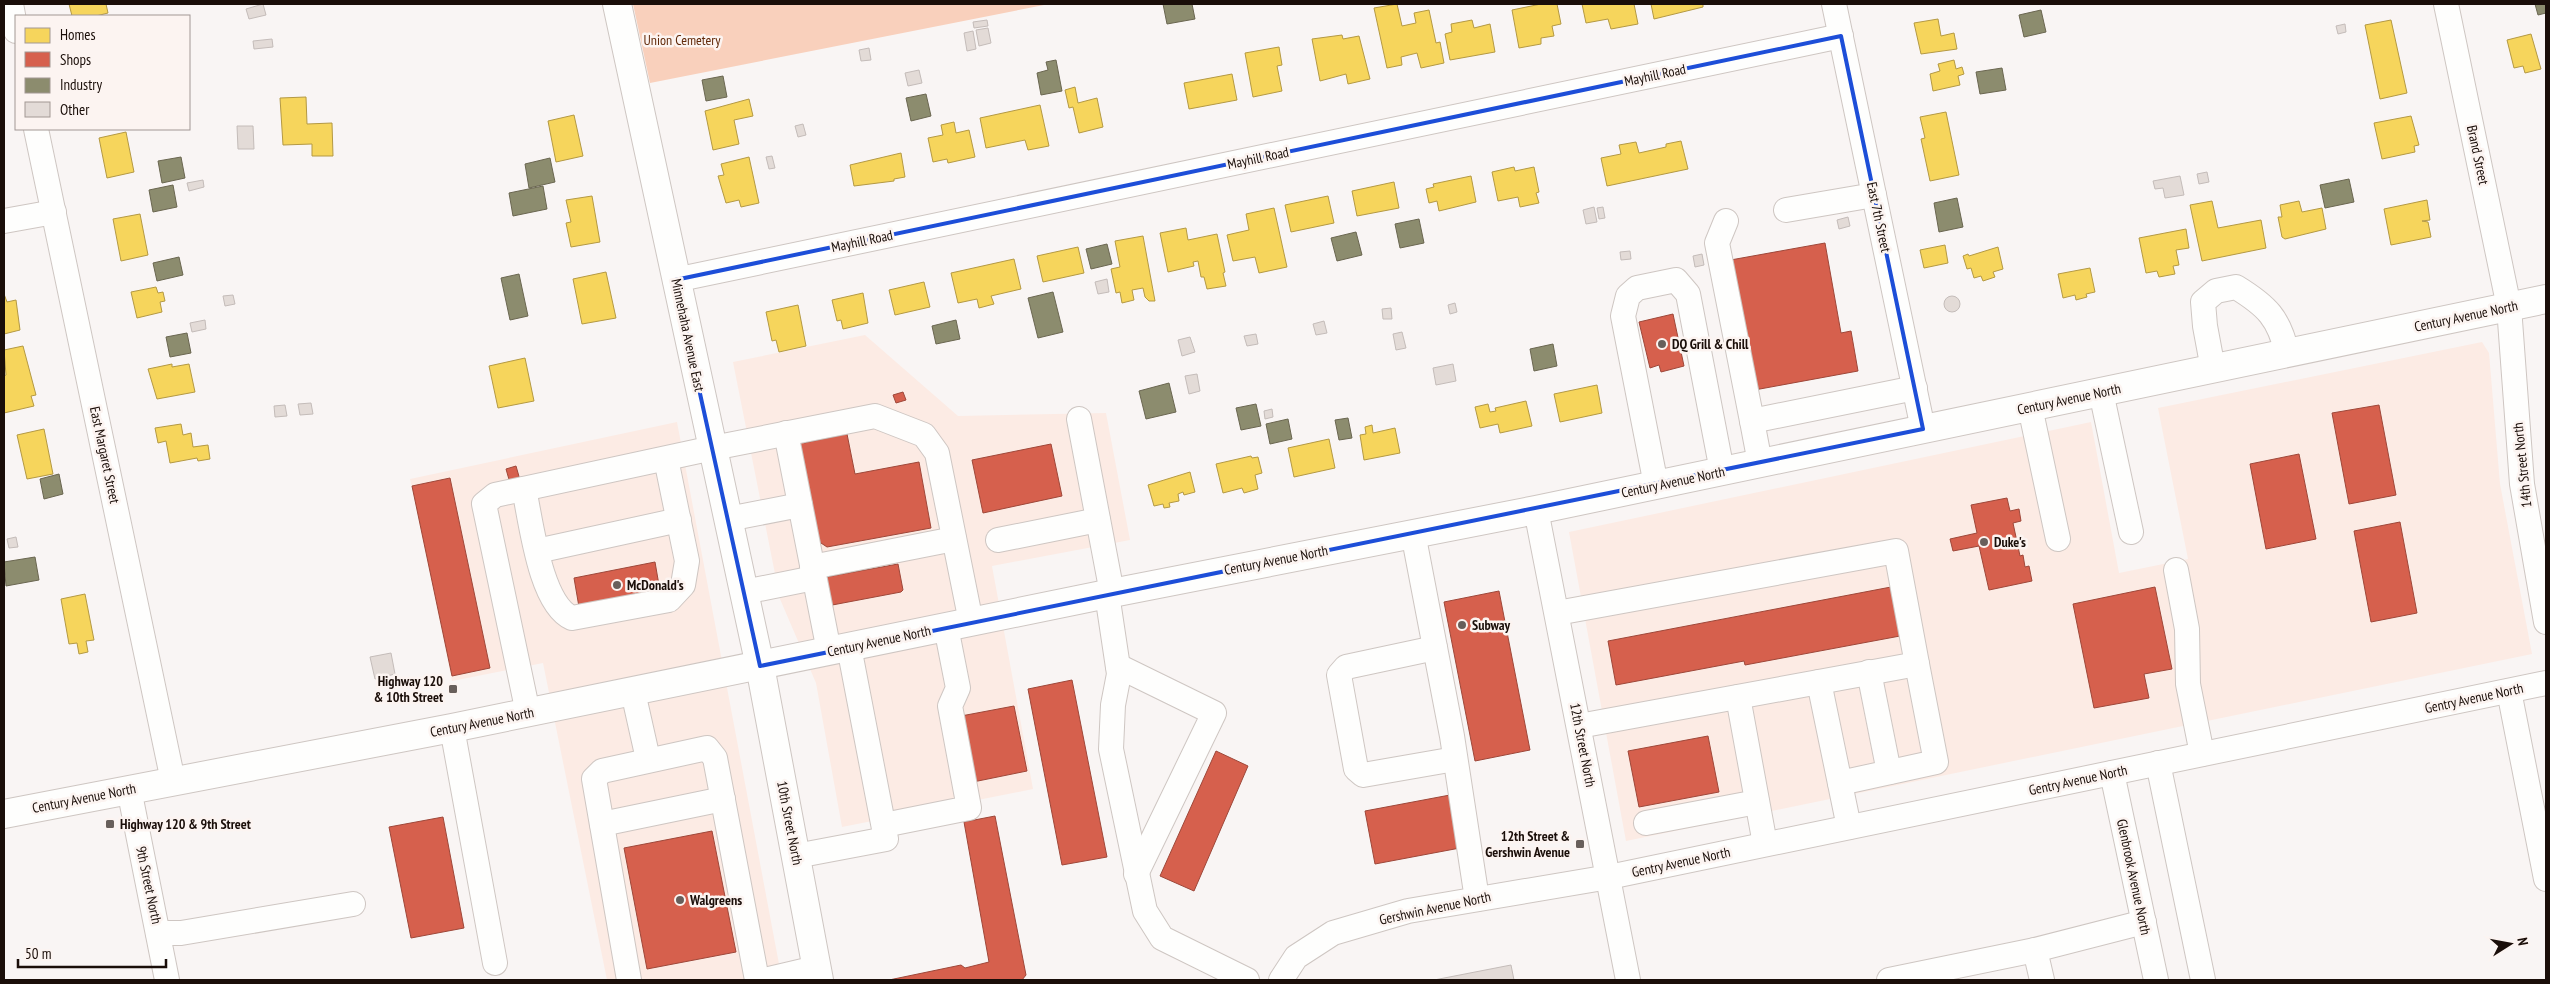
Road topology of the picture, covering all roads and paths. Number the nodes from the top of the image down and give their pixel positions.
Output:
1 (10, 4) edge
2 (617, 4) edge
3 (1834, 4) edge
4 (2446, 4) edge
5 (15, 26) edge
6 (1841, 36) junction
7 (36, 130) edge
8 (1874, 194) junction
9 (1786, 210) dead end
10 (54, 212) junction
11 (1726, 221) dead end
12 (4, 222) edge
13 (675, 280) junction
14 (2546, 299) edge
15 (2509, 307) junction
16 (2287, 354) junction
17 (2213, 369) junction
18 (1915, 388) junction
19 (2101, 392) junction
20 (2030, 407) junction
21 (1079, 419) dead end
22 (1752, 421) junction
23 (1923, 429) junction
24 (786, 434) junction
25 (713, 448) junction
26 (666, 459) junction
27 (1760, 464) junction
28 (1722, 471) junction
29 (1656, 485) junction
30 (524, 489) junction
31 (800, 505) junction
32 (1536, 510) junction
33 (728, 519) junction
34 (679, 520) junction
35 (1098, 520) junction
36 (2131, 532) dead end
37 (1413, 533) junction
38 (954, 539) junction
39 (2058, 539) dead end
40 (998, 540) dead end
41 (537, 550) junction
42 (2176, 570) dead end
43 (814, 572) junction
44 (744, 592) junction
45 (1110, 593) junction
46 (1557, 613) junction
47 (2546, 622) edge
48 (958, 625) junction
49 (1435, 648) junction
50 (839, 649) junction
51 (1917, 664) junction
52 (760, 666) junction
53 (1118, 666) junction
54 (1869, 672) junction
55 (1819, 682) junction
56 (2546, 683) edge
57 (2509, 690) junction
58 (633, 692) junction
59 (1738, 697) junction
60 (528, 713) junction
61 (1579, 726) junction
62 (452, 728) junction
63 (2202, 754) junction
64 (648, 759) junction
65 (1455, 759) junction
66 (2158, 763) junction
67 (1889, 772) junction
68 (2112, 773) junction
69 (173, 781) junction
70 (1840, 783) junction
71 (129, 789) junction
72 (723, 799) junction
73 (1757, 802) junction
74 (4, 814) edge
75 (1646, 823) dead end
76 (602, 824) junction
77 (884, 825) junction
78 (1849, 827) junction
79 (1765, 844) junction
80 (796, 856) junction
81 (1136, 874) junction
82 (1609, 877) junction
83 (2546, 879) edge
84 (1477, 899) junction
85 (353, 904) dead end
86 (2144, 922) junction
87 (158, 933) junction
88 (2035, 950) junction
89 (495, 963) dead end
90 (818, 974) edge
91 (168, 980) edge
92 (629, 980) edge
93 (757, 980) edge
94 (765, 980) edge
95 (1248, 980) edge
96 (1281, 980) edge
97 (1628, 980) edge
98 (1889, 980) edge
99 (2042, 980) edge
100 (2156, 980) edge
101 (2203, 980) edge

1 - 5 street
2 - 13 main road, Minnehaha Avenue East
3 - 6 street, East 7th Street
4 - 15 street, Brand Street
6 - 8 street, East 7th Street
6 - 13 street, Mayhill Road
7 - 10 street, East Margaret Street
8 - 9 street
8 - 18 street, East 7th Street
10 - 12 street
10 - 69 street, East Margaret Street
11 - 22 street
13 - 25 main road, Minnehaha Avenue East
14 - 15 main road, Century Avenue North
15 - 16 main road, Century Avenue North
15 - 47 street, 14th Street North
16 - 17 main road, Century Avenue North
16 - 17 street
17 - 19 main road, Century Avenue North
18 - 22 street
18 - 23 street, East 7th Street
19 - 20 main road, Century Avenue North
19 - 36 street
20 - 23 main road, Century Avenue North
20 - 39 street
21 - 35 street
22 - 27 street
23 - 27 main road, Century Avenue North
24 - 25 street
24 - 31 street
24 - 38 street
25 - 26 street
25 - 33 main road, Minnehaha Avenue East
26 - 30 street
26 - 34 street
27 - 28 main road, Century Avenue North
28 - 29 main road, Century Avenue North
28 - 29 street
29 - 32 main road, Century Avenue North
30 - 41 street
30 - 60 street
31 - 33 street
31 - 43 street
32 - 37 main road, Century Avenue North
32 - 46 street, 12th Street North
33 - 44 main road, Minnehaha Avenue East
34 - 41 street
34 - 41 street
35 - 40 street
35 - 45 street
37 - 45 main road, Century Avenue North
37 - 49 street
38 - 43 street
38 - 48 street
42 - 63 street
43 - 44 street
43 - 50 street
44 - 52 main road, Minnehaha Avenue East
45 - 48 main road, Century Avenue North
45 - 53 street
46 - 51 street
46 - 61 street, 12th Street North
48 - 50 main road, Century Avenue North
48 - 77 street
49 - 65 street
49 - 65 street
50 - 52 main road, Century Avenue North
50 - 77 street
51 - 54 street
51 - 67 street
52 - 58 main road, Century Avenue North
52 - 80 main road, 10th Street North
53 - 81 street
53 - 81 street
54 - 55 street
54 - 67 street
55 - 59 street
55 - 70 street
56 - 57 street, Gentry Avenue North
57 - 63 street, Gentry Avenue North
57 - 83 street
58 - 60 main road, Century Avenue North
58 - 64 street
59 - 61 street
59 - 73 street
60 - 62 main road, Century Avenue North
61 - 82 street, 12th Street North
62 - 69 main road, Century Avenue North
62 - 89 street
63 - 66 street, Gentry Avenue North
64 - 72 street
64 - 76 street
65 - 84 street
66 - 68 street, Gentry Avenue North
66 - 101 street
67 - 70 street
68 - 78 street, Gentry Avenue North
68 - 86 street, Glenbrook Avenue North
69 - 71 main road, Century Avenue North
70 - 78 street
71 - 74 main road, Century Avenue North
71 - 87 street, 9th Street North
72 - 76 street
72 - 93 street
73 - 75 street
73 - 79 street
76 - 92 street
77 - 80 street
78 - 79 street, Gentry Avenue North
79 - 82 street, Gentry Avenue North
80 - 90 main road, 10th Street North
81 - 95 street
82 - 84 street, Gershwin Avenue North
82 - 97 street, 12th Street North
84 - 96 street, Gershwin Avenue North
85 - 87 street
86 - 88 street
86 - 100 street, Glenbrook Avenue North
87 - 91 street, 9th Street North
88 - 98 street
88 - 99 street
90 - 94 street

